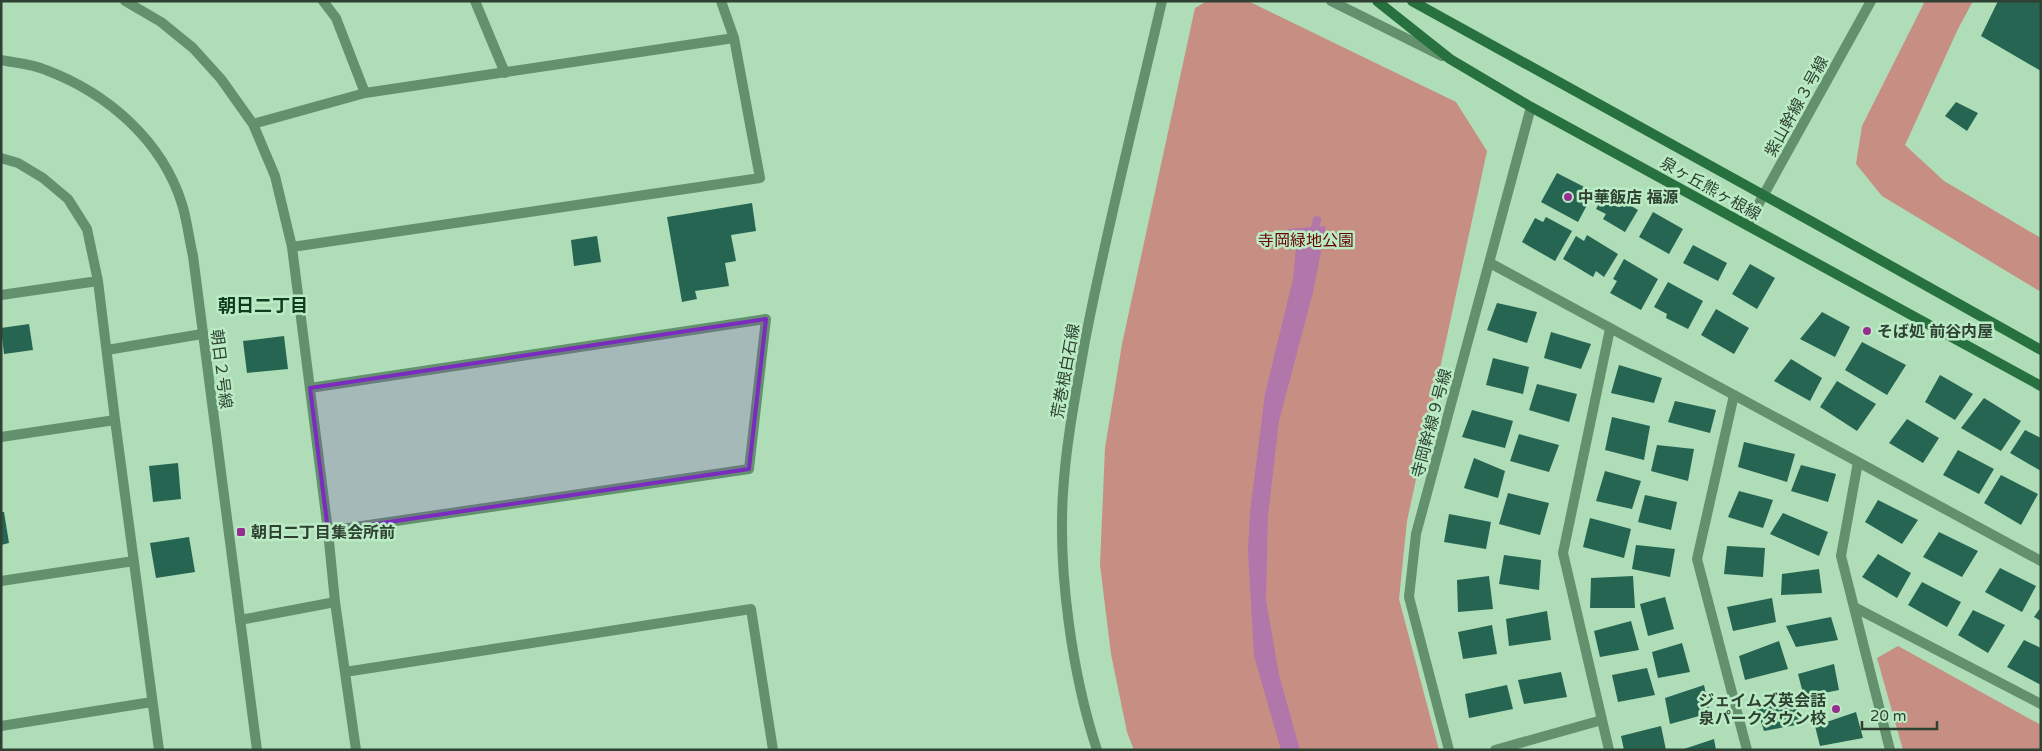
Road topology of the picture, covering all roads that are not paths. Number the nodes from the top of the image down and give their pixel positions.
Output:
1 (125, 1) edge
2 (323, 1) edge
3 (475, 1) edge
4 (721, 1) edge
5 (1162, 1) edge
6 (1331, 1) edge
7 (1377, 1) edge
8 (1412, 1) edge
9 (1871, 1) edge
10 (734, 38) junction
11 (1450, 59) junction
12 (1, 60) edge
13 (505, 73) junction
14 (365, 93) junction
15 (1531, 107) junction
16 (254, 124) junction
17 (1, 158) edge
18 (1764, 195) junction
19 (1747, 225) junction
20 (292, 247) junction
21 (1490, 263) junction
22 (98, 281) junction
23 (1, 295) edge
24 (1610, 329) junction
25 (202, 334) junction
26 (107, 350) junction
27 (2041, 350) edge
28 (2041, 386) edge
29 (310, 388) junction
30 (1734, 395) junction
31 (115, 420) junction
32 (1, 437) edge
33 (1858, 462) junction
34 (328, 531) junction
35 (134, 561) junction
36 (2041, 561) edge
37 (1, 581) edge
38 (335, 602) junction
39 (1854, 607) junction
40 (240, 620) junction
41 (345, 672) junction
42 (152, 702) junction
43 (2041, 704) edge
44 (1602, 720) junction
45 (1, 726) edge
46 (158, 750) edge
47 (257, 750) edge
48 (356, 750) edge
49 (773, 750) edge
50 (1097, 750) edge
51 (1449, 750) edge
52 (1494, 750) edge
53 (1610, 750) edge
54 (1747, 750) edge
55 (1890, 750) edge

1 - 16 street
2 - 14 street
3 - 13 street
4 - 10 street
5 - 50 street, 荒巻根白石線
6 - 11 street
7 - 11 main road, 泉ヶ丘熊ヶ根線
8 - 18 main road, 泉ヶ丘熊ヶ根線
9 - 18 street, 紫山幹線３号線
10 - 13 street
10 - 20 street
11 - 15 main road, 泉ヶ丘熊ヶ根線
12 - 25 street, 朝日２号線
13 - 14 street
14 - 16 street
15 - 19 main road, 泉ヶ丘熊ヶ根線
15 - 21 street, 寺岡幹線９号線
16 - 20 street
17 - 22 street
18 - 19 street, 紫山幹線３号線
18 - 27 main road, 泉ヶ丘熊ヶ根線
19 - 28 main road, 泉ヶ丘熊ヶ根線
20 - 29 street
21 - 24 street
21 - 51 street, 寺岡幹線９号線
22 - 23 street
22 - 26 street
24 - 30 street
24 - 44 street
25 - 26 street
25 - 40 street, 朝日２号線
26 - 31 street
29 - 34 street
29 - 34 street
30 - 33 street
30 - 54 street
31 - 32 street
31 - 35 street
33 - 36 street
33 - 39 street
34 - 38 street
35 - 37 street
35 - 42 street
38 - 40 street
38 - 41 street
39 - 43 street
39 - 55 street
40 - 47 street, 朝日２号線
41 - 48 street
41 - 49 street
42 - 45 street
42 - 46 street
44 - 52 street
44 - 53 street

